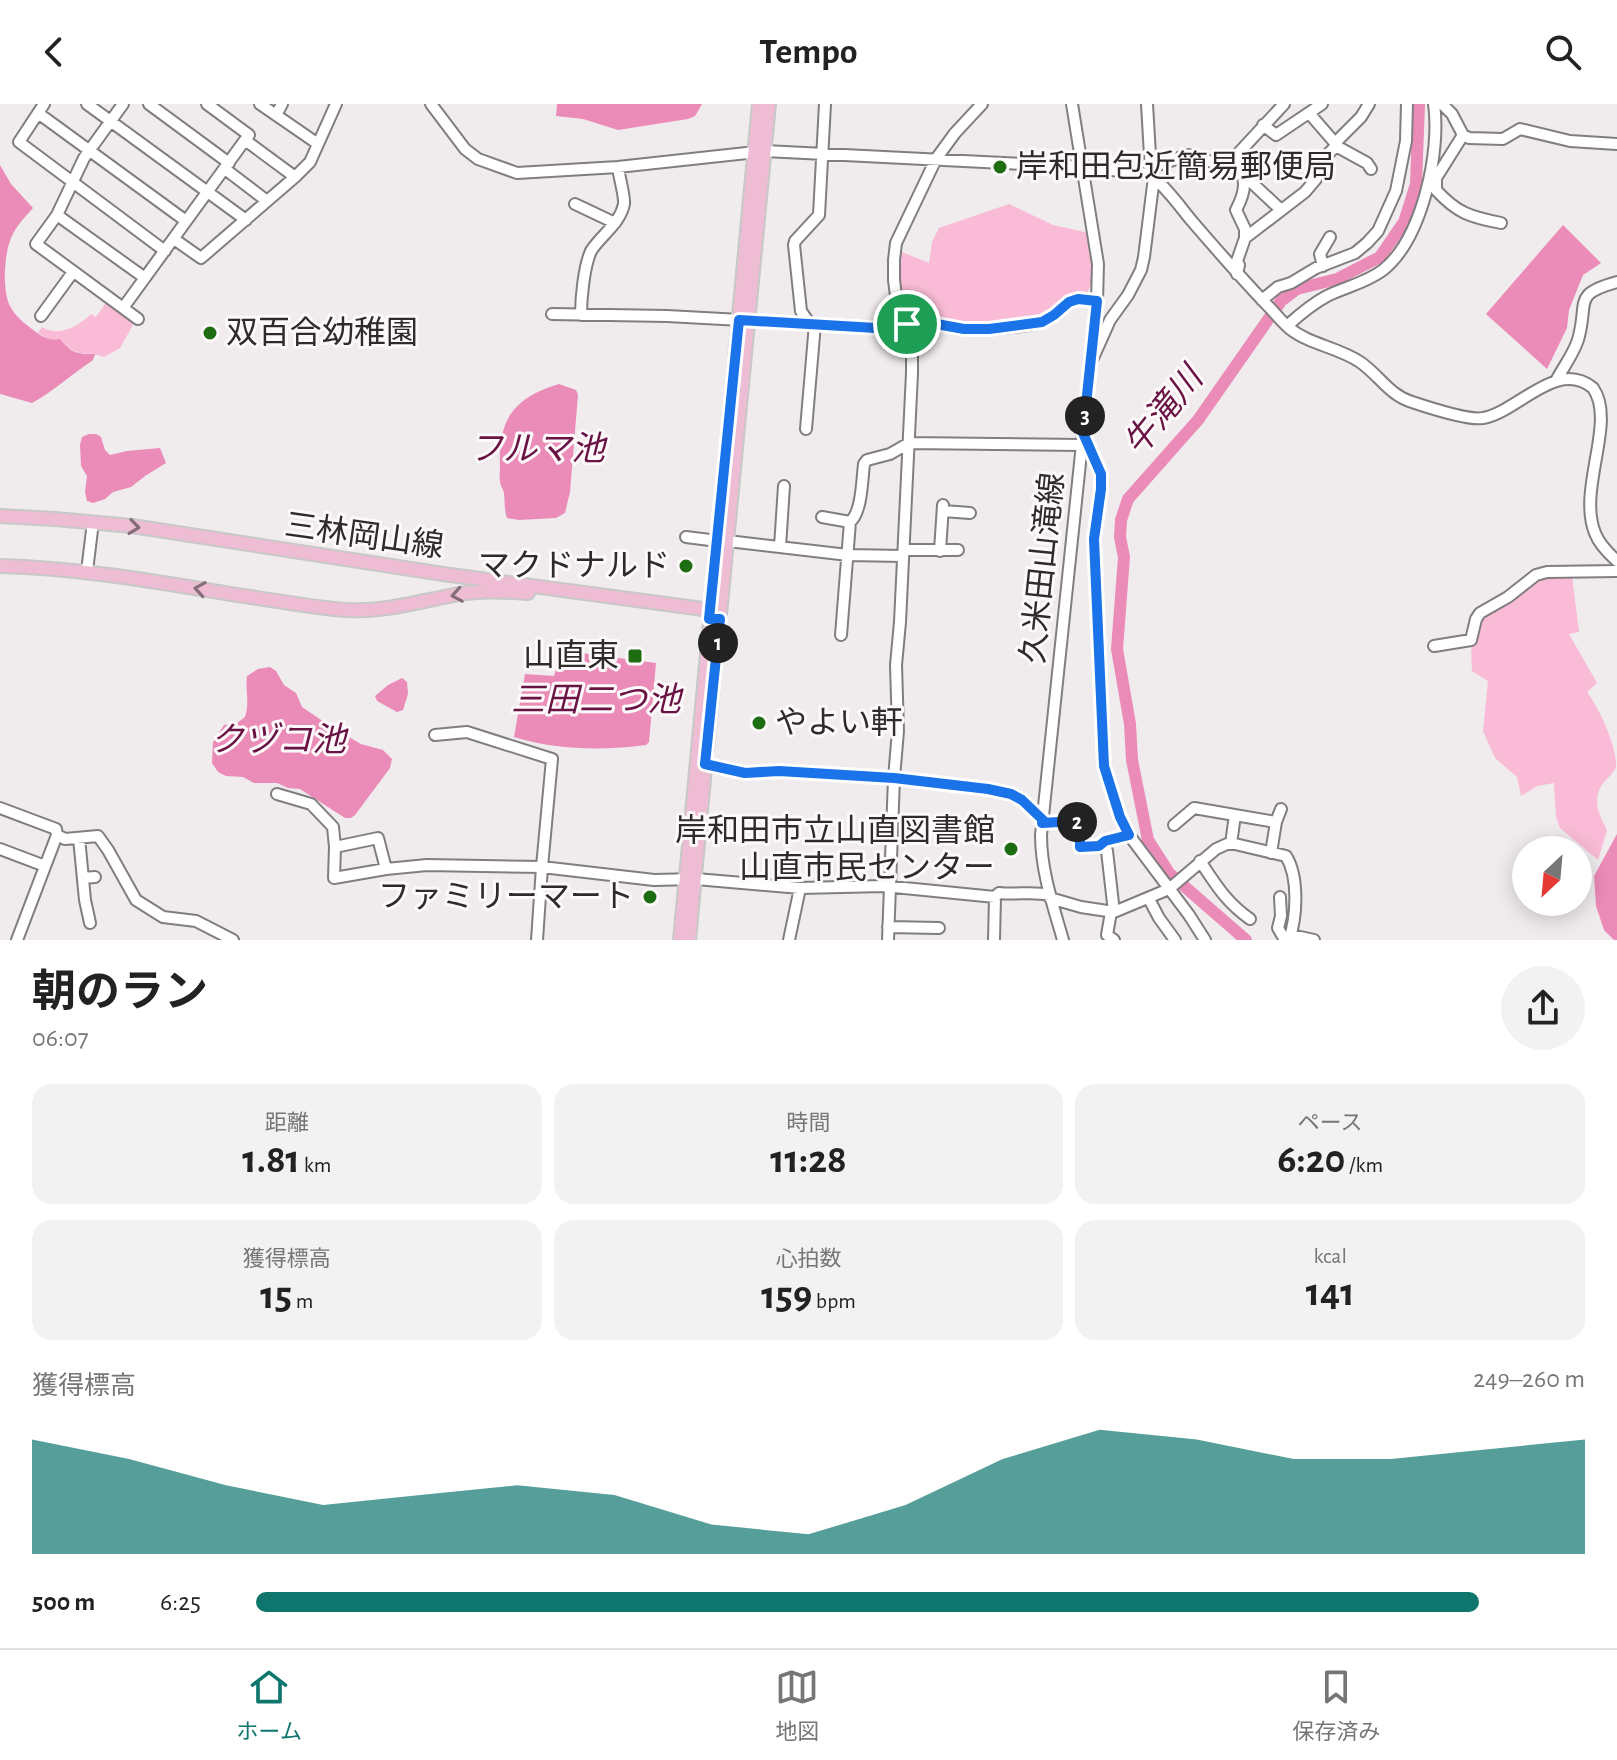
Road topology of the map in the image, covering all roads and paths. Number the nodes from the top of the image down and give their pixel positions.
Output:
1 (87, 104) edge
2 (123, 104) edge
3 (149, 104) edge
4 (260, 104) edge
5 (282, 104) edge
6 (336, 104) edge
7 (431, 104) edge
8 (759, 104) edge
9 (769, 104) edge
10 (825, 104) edge
11 (982, 104) edge
12 (1072, 104) edge
13 (1147, 104) edge
14 (1284, 104) edge
15 (1322, 104) edge
16 (1369, 104) edge
17 (1407, 104) edge
18 (1434, 104) edge
19 (1442, 104) edge
20 (213, 106) edge
21 (41, 109) edge
22 (1309, 113) junction
23 (276, 115) junction
24 (110, 121) junction
25 (1263, 125) junction
26 (1463, 135) junction
27 (245, 140) junction
28 (318, 144) junction
29 (1336, 144) junction
30 (1617, 144) edge
31 (89, 151) junction
32 (761, 152) junction
33 (823, 154) junction
34 (1234, 158) junction
35 (936, 159) junction
36 (227, 166) junction
37 (618, 167) junction
38 (1083, 167) junction
39 (1371, 169) dead end
40 (1244, 172) junction
41 (1152, 173) junction
42 (295, 177) junction
43 (73, 182) junction
44 (208, 192) junction
45 (267, 201) junction
46 (575, 204) dead end
47 (1281, 210) junction
48 (57, 215) junction
49 (246, 220) junction
50 (186, 221) junction
51 (615, 223) junction
52 (1501, 223) dead end
53 (1330, 237) dead end
54 (1245, 238) junction
55 (174, 239) junction
56 (165, 251) junction
57 (1323, 266) junction
58 (73, 272) junction
59 (1237, 274) junction
60 (145, 278) junction
61 (1617, 282) edge
62 (1097, 301) junction
63 (1264, 302) junction
64 (123, 308) junction
65 (552, 314) dead end
66 (581, 315) junction
67 (41, 316) dead end
68 (138, 319) dead end
69 (744, 320) junction
70 (1284, 323) junction
71 (813, 324) junction
72 (907, 326) junction
73 (1090, 363) junction
74 (1556, 381) junction
75 (806, 429) dead end
76 (1083, 433) junction
77 (909, 443) junction
78 (1082, 445) junction
79 (784, 486) dead end
80 (970, 513) dead end
81 (0, 516) edge
82 (822, 517) dead end
83 (93, 522) junction
84 (850, 522) junction
85 (686, 537) dead end
86 (723, 541) junction
87 (780, 547) junction
88 (958, 550) dead end
89 (940, 551) junction
90 (904, 553) junction
91 (848, 555) junction
92 (1617, 561) edge
93 (0, 566) edge
94 (87, 571) junction
95 (1617, 571) edge
96 (715, 615) junction
97 (841, 635) dead end
98 (1434, 646) dead end
99 (435, 735) dead end
100 (705, 764) junction
101 (894, 778) junction
102 (277, 794) dead end
103 (0, 808) edge
104 (1281, 809) dead end
105 (1235, 815) junction
106 (1042, 821) junction
107 (1276, 822) junction
108 (1174, 825) dead end
109 (57, 835) junction
110 (1129, 835) junction
111 (79, 838) junction
112 (1103, 844) junction
113 (1231, 844) junction
114 (335, 847) junction
115 (0, 849) edge
116 (1271, 853) junction
117 (1200, 861) junction
118 (45, 866) junction
119 (542, 867) junction
120 (386, 869) junction
121 (95, 877) dead end
122 (83, 878) junction
123 (690, 879) junction
124 (890, 886) junction
125 (800, 888) junction
126 (1170, 889) junction
127 (1050, 896) junction
128 (995, 897) junction
129 (1280, 897) dead end
130 (1149, 899) junction
131 (1113, 912) junction
132 (86, 916) dead end
133 (1250, 919) dead end
134 (888, 927) junction
135 (939, 928) dead end
136 (1288, 938) edge
137 (1110, 939) edge
138 (17, 940) edge
139 (233, 940) edge
140 (537, 940) edge
141 (680, 940) edge
142 (689, 940) edge
143 (789, 940) edge
144 (888, 940) edge
145 (994, 940) edge
146 (1063, 940) edge
147 (1175, 940) edge
148 (1205, 940) edge
149 (1314, 940) edge

1 - 24 street
2 - 24 street
3 - 36 street
4 - 23 street
5 - 23 street
6 - 28 street
7 - 37 street
8 - 32 main road
9 - 32 main road
10 - 33 street
11 - 35 street
12 - 38 street, 久米田山滝線
13 - 41 street
14 - 25 street
15 - 22 street
16 - 29 street
17 - 57 street
18 - 70 street
19 - 26 street
20 - 27 street
21 - 31 street
21 - 43 street
22 - 25 street
22 - 29 street
23 - 28 street
24 - 31 street
24 - 44 street
25 - 34 street
26 - 30 street
26 - 52 street
27 - 36 street
27 - 42 street
28 - 42 street
29 - 39 street
29 - 47 street
31 - 43 street
31 - 50 street
32 - 33 street
32 - 37 street
32 - 69 main road
33 - 35 street
33 - 71 street
34 - 40 street
34 - 41 street
35 - 38 street
35 - 72 street
36 - 44 street
36 - 45 street
37 - 51 street
38 - 41 street
38 - 62 street, 久米田山滝線
40 - 47 street
40 - 54 street
41 - 59 street
41 - 73 street
42 - 45 street
43 - 48 street
43 - 56 street
44 - 49 street
44 - 50 street
45 - 49 street
46 - 51 street
47 - 54 street
48 - 58 street
48 - 60 street
49 - 55 street
50 - 55 street
51 - 66 street
53 - 57 street
54 - 59 street
55 - 56 street
56 - 60 street
57 - 63 street
58 - 64 street
58 - 67 street
59 - 63 street
60 - 64 street
61 - 74 street
62 - 72 street
62 - 73 street, 久米田山滝線
63 - 70 street
64 - 68 street
65 - 66 street
66 - 69 street
69 - 71 street
69 - 86 main road
70 - 74 street
71 - 72 street
71 - 75 street
72 - 77 street
73 - 76 street, 久米田山滝線
74 - 92 street
76 - 78 street, 久米田山滝線
76 - 110 street
77 - 78 street
77 - 84 street
77 - 90 street
78 - 106 street, 久米田山滝線
79 - 87 street
80 - 89 street
81 - 83 main road, 三林岡山線
82 - 84 street
83 - 94 street
83 -> 96 main road, 三林岡山線
84 - 91 street
85 - 86 street
86 - 87 street
86 - 96 main road
87 - 91 street
88 - 89 street
89 - 90 street
90 - 91 street
90 - 101 street
91 - 97 street
93 - 94 main road, 三林岡山線
96 -> 94 main road, 三林岡山線
95 - 98 street
96 - 100 main road
96 - 123 main road
99 - 119 street
100 - 101 street
100 - 123 main road
101 - 106 street
101 - 124 street
102 - 114 street
103 - 109 street
104 - 107 street
105 - 107 street
105 - 108 street
105 - 113 street
106 - 112 street
106 - 127 street, 久米田山滝線
107 - 116 street
109 - 111 street
109 - 118 street
110 - 112 street
110 - 126 street
111 - 122 street
111 - 139 street
112 - 131 street
113 - 116 street
113 - 117 street
114 - 120 street
114 - 120 street
115 - 118 street
116 - 136 street
117 - 126 street
117 - 133 street
118 - 138 street
119 - 120 street
119 - 123 street
119 - 140 street
121 - 122 street
122 - 132 street
123 - 125 street
123 - 141 main road
123 - 142 main road
124 - 125 street
124 - 128 street
124 - 134 street
125 - 143 street
126 - 130 street
126 - 148 street
127 - 128 street
127 - 131 street
127 - 146 street, 久米田山滝線
128 - 145 street
129 - 136 street
130 - 131 street
130 - 147 street
131 - 137 street
134 - 135 street
134 - 144 street
136 - 149 street

